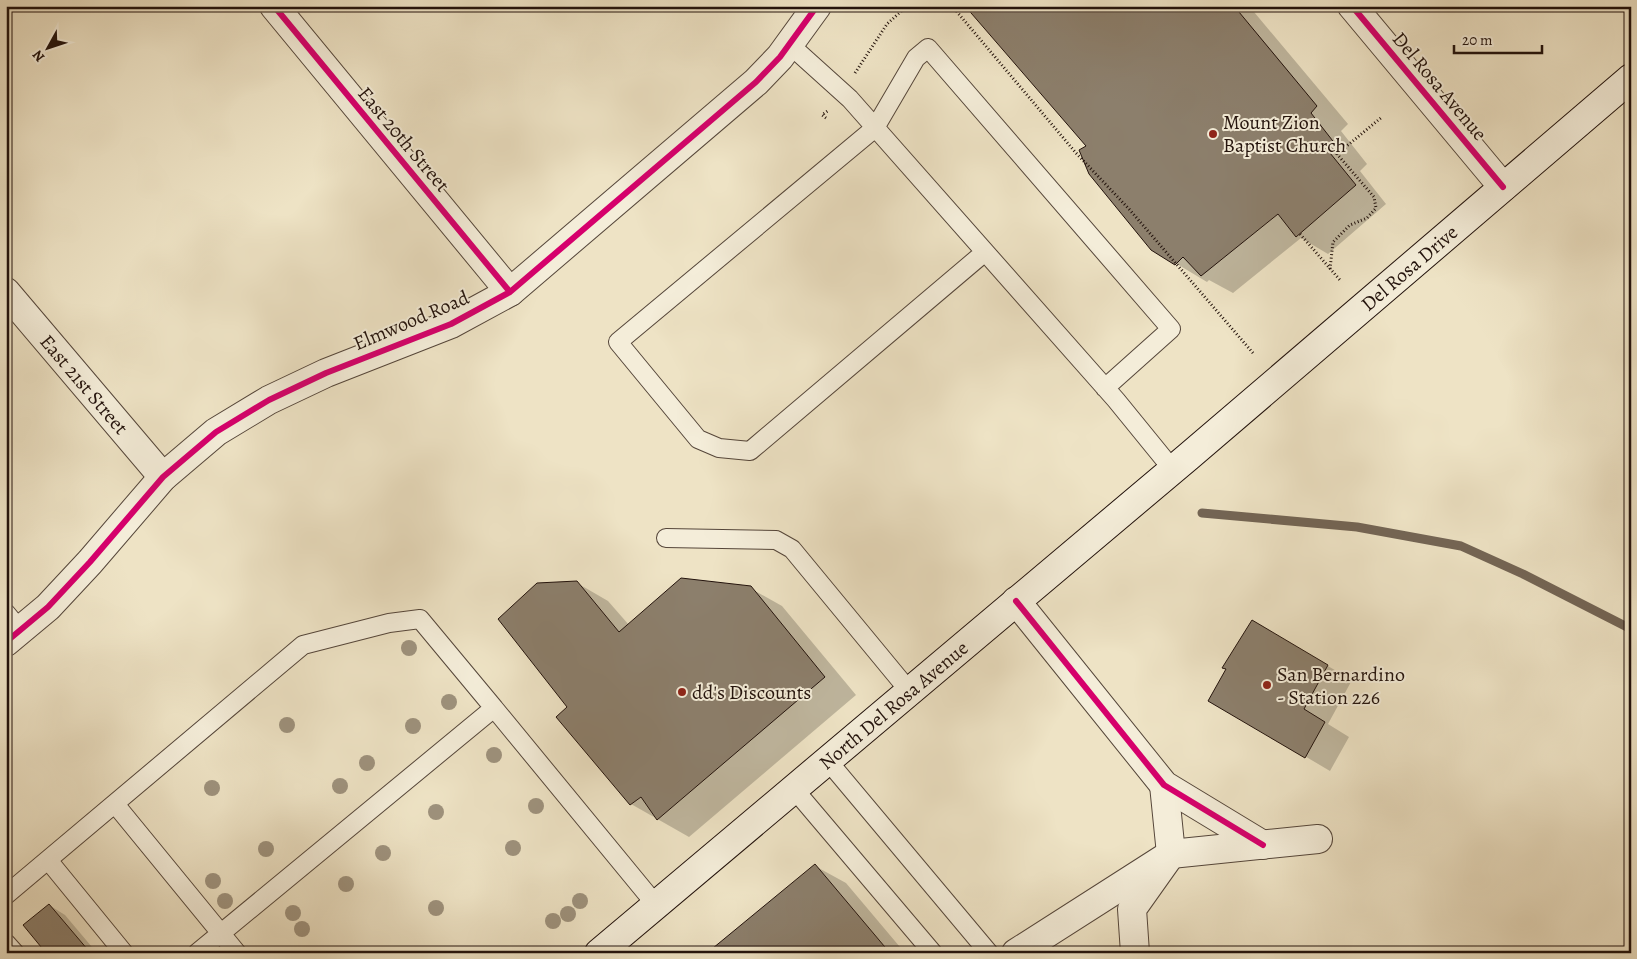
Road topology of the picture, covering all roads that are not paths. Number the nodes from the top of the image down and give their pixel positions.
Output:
1 (274, 6) edge
2 (1352, 6) edge
3 (806, 10) edge
4 (790, 44) junction
5 (1631, 78) edge
6 (875, 128) junction
7 (1503, 187) junction
8 (985, 252) junction
9 (6, 292) edge
10 (510, 292) junction
11 (1105, 388) junction
12 (1180, 463) junction
13 (163, 478) junction
14 (666, 538) dead end
15 (1016, 601) junction
16 (11, 628) edge
17 (910, 692) junction
18 (494, 708) junction
19 (828, 760) junction
20 (1164, 786) junction
21 (794, 789) junction
22 (115, 804) junction
23 (1318, 839) dead end
24 (1263, 844) junction
25 (1170, 854) junction
26 (48, 860) junction
27 (6, 895) edge
28 (656, 905) junction
29 (221, 933) junction
30 (6, 943) edge
31 (15, 953) edge
32 (124, 953) edge
33 (197, 953) edge
34 (238, 953) edge
35 (599, 953) edge
36 (933, 953) edge
37 (989, 953) edge
38 (1016, 953) edge
39 (1135, 953) edge

1 - 10 street, East 20th Street
2 - 7 street, Del Rosa Avenue
3 - 4 street, Elmwood Road
4 - 6 lane
4 - 10 street, Elmwood Road
5 - 7 street, Del Rosa Drive
6 - 8 lane
6 - 8 lane
6 - 11 lane
7 - 12 street, Del Rosa Drive
8 - 11 lane
9 - 13 street, East 21st Street
10 - 13 street, Elmwood Road
11 - 12 lane
12 - 15 street, North Del Rosa Avenue
13 - 16 street, Elmwood Road
14 - 17 lane
15 - 17 street, North Del Rosa Avenue
15 - 20 street
17 - 19 street, North Del Rosa Avenue
18 - 22 lane
18 - 28 lane
18 - 29 lane
19 - 21 street, North Del Rosa Avenue
19 - 37 lane
20 - 24 street
20 - 25 street
21 - 28 street, North Del Rosa Avenue
21 - 36 lane
22 - 26 lane
22 - 29 lane
23 - 24 street
24 - 25 street
25 - 38 street
25 - 39 street
26 - 27 lane
26 - 32 lane
28 - 35 street, North Del Rosa Avenue
29 - 33 lane
29 - 34 lane
30 - 31 lane

